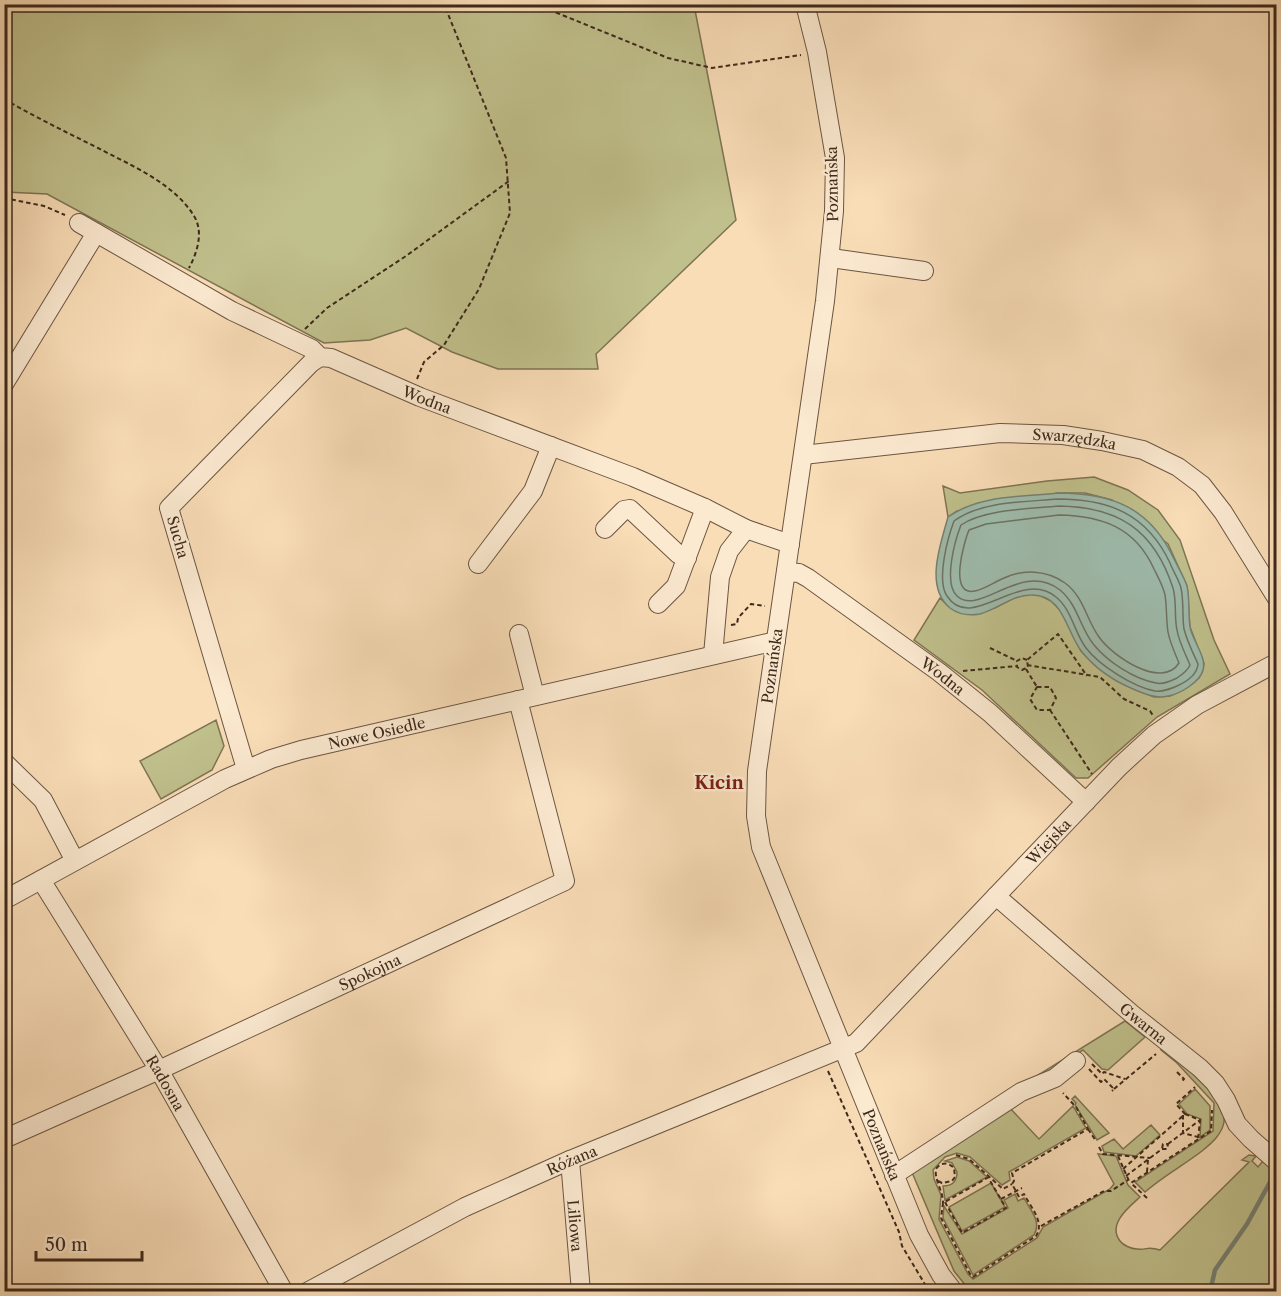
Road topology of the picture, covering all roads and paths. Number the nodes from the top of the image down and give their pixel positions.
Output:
1 (444, 4) edge
2 (534, 4) edge
3 (806, 4) edge
4 (817, 52) junction
5 (4, 99) edge
6 (509, 181) junction
7 (4, 198) edge
8 (79, 223) joint
9 (96, 233) junction
10 (831, 258) junction
11 (924, 271) dead end
12 (182, 283) junction
13 (294, 340) junction
14 (320, 357) junction
15 (4, 384) edge
16 (410, 393) junction
17 (550, 446) junction
18 (803, 455) junction
19 (705, 508) junction
20 (605, 529) dead end
21 (746, 529) junction
22 (790, 544) junction
23 (687, 558) junction
24 (478, 564) dead end
25 (786, 572) junction
26 (1276, 597) edge
27 (658, 604) dead end
28 (781, 609) junction
29 (715, 629) junction
30 (519, 634) dead end
31 (776, 641) junction
32 (990, 648) dead end
33 (713, 655) junction
34 (1027, 660) junction
35 (1017, 661) junction
36 (1276, 663) edge
37 (1017, 666) junction
38 (1026, 666) junction
39 (956, 672) dead end
40 (1087, 676) junction
41 (1037, 687) junction
42 (526, 698) junction
43 (1050, 710) junction
44 (1163, 729) junction
45 (4, 762) edge
46 (246, 769) junction
47 (1100, 786) junction
48 (1086, 802) junction
49 (75, 861) junction
50 (41, 880) junction
51 (996, 896) junction
52 (4, 900) edge
53 (1154, 1042) junction
54 (844, 1049) junction
55 (822, 1058) junction
56 (1076, 1061) dead end
57 (1175, 1065) dead end
58 (159, 1070) junction
59 (1179, 1074) dead end
60 (1126, 1079) junction
61 (1188, 1079) dead end
62 (1051, 1080) junction
63 (1182, 1081) dead end
64 (1201, 1093) dead end
65 (1212, 1105) dead end
66 (1184, 1114) junction
67 (1200, 1120) junction
68 (1088, 1129) junction
69 (1184, 1133) junction
70 (1158, 1138) junction
71 (1199, 1138) junction
72 (4, 1139) edge
73 (1096, 1141) dead end
74 (1163, 1144) junction
75 (1168, 1144) junction
76 (1099, 1148) dead end
77 (1162, 1149) junction
78 (1167, 1149) junction
79 (1117, 1155) junction
80 (951, 1156) dead end
81 (1173, 1156) junction
82 (1137, 1157) junction
83 (946, 1158) dead end
84 (1149, 1159) junction
85 (570, 1160) junction
86 (1276, 1161) edge
87 (939, 1166) junction
88 (1123, 1169) junction
89 (1147, 1172) junction
90 (894, 1175) junction
91 (1126, 1176) junction
92 (989, 1177) junction
93 (938, 1181) junction
94 (1129, 1182) junction
95 (1012, 1184) junction
96 (1022, 1188) dead end
97 (1016, 1191) junction
98 (1147, 1198) dead end
99 (1001, 1199) junction
100 (944, 1203) junction
101 (1040, 1227) junction
102 (285, 1292) edge
103 (307, 1292) edge
104 (581, 1292) edge
105 (933, 1292) edge
106 (954, 1292) edge

1 - 6 path
2 - 4 path
3 - 4 street, Poznańska
4 - 10 street, Poznańska
5 - 12 path
6 - 13 path
6 - 16 path
7 - 8 path
8 - 9 street, Wodna
9 - 12 street, Wodna
9 - 15 street
10 - 11 street
10 - 18 street, Poznańska
12 - 13 street, Wodna
13 - 14 street, Wodna
14 - 16 street, Wodna
14 - 46 street, Sucha
16 - 17 street, Wodna
17 - 19 street, Wodna
17 - 24 street
18 - 22 street, Poznańska
18 - 26 street, Swarzędzka
19 - 21 street, Wodna
19 - 23 street
20 - 23 street
21 - 22 street, Wodna
21 - 29 street
22 - 25 street, Poznańska
23 - 27 street
25 - 28 street, Poznańska
25 - 48 street, Wodna
28 - 29 path
28 - 31 street, Poznańska
29 - 33 street
30 - 42 street
31 - 33 street, Nowe Osiedle
31 - 54 street, Poznańska
32 - 35 path
33 - 42 street, Nowe Osiedle
34 - 35 path
34 - 38 path
34 - 40 path
35 - 37 path
36 - 44 street, Wiejska
37 - 38 path
37 - 39 path
38 - 40 path
38 - 41 path
40 - 44 path
41 - 43 path
41 - 43 path
42 - 46 street, Nowe Osiedle
42 - 58 street, Spokojna
43 - 47 path
44 - 47 street, Wiejska
45 - 49 street
46 - 49 street, Nowe Osiedle
47 - 48 street, Wiejska
48 - 51 street, Wiejska
49 - 50 street, Nowe Osiedle
50 - 52 street, Nowe Osiedle
50 - 58 street, Radosna
51 - 53 street, Gwarna
51 - 54 street, Wiejska
53 - 60 path
53 - 86 street, Gwarna
54 - 55 street, Różana
54 - 90 street, Poznańska
55 - 85 street, Różana
55 - 105 path
56 - 62 street
57 - 61 path
58 - 72 street, Spokojna
58 - 102 street, Radosna
59 - 63 path
60 - 60 path
62 - 68 path
62 - 90 street
64 - 66 path
65 - 71 path
66 - 67 path
66 - 69 path
66 - 70 path
67 - 69 path
67 - 71 path
68 - 73 path
68 - 95 path
69 - 71 path
69 - 75 path
70 - 74 path
70 - 82 path
71 - 81 path
74 - 75 path
74 - 77 path
75 - 78 path
76 - 79 path
77 - 78 path
77 - 84 path
78 - 81 path
79 - 82 path
79 - 88 path
80 - 92 path
81 - 89 path
82 - 84 path
82 - 88 path
83 - 87 path
84 - 89 path
84 - 91 path
85 - 103 street, Różana
85 - 104 street, Liliowa
87 - 93 path
87 - 93 path
88 - 91 path
89 - 94 path
90 - 106 street, Poznańska
91 - 94 path
92 - 95 path
92 - 99 path
92 - 100 path
93 - 100 path
94 - 98 path
94 - 101 path
95 - 97 path
96 - 97 path
97 - 99 path
97 - 101 path
99 - 100 path
100 - 101 path

